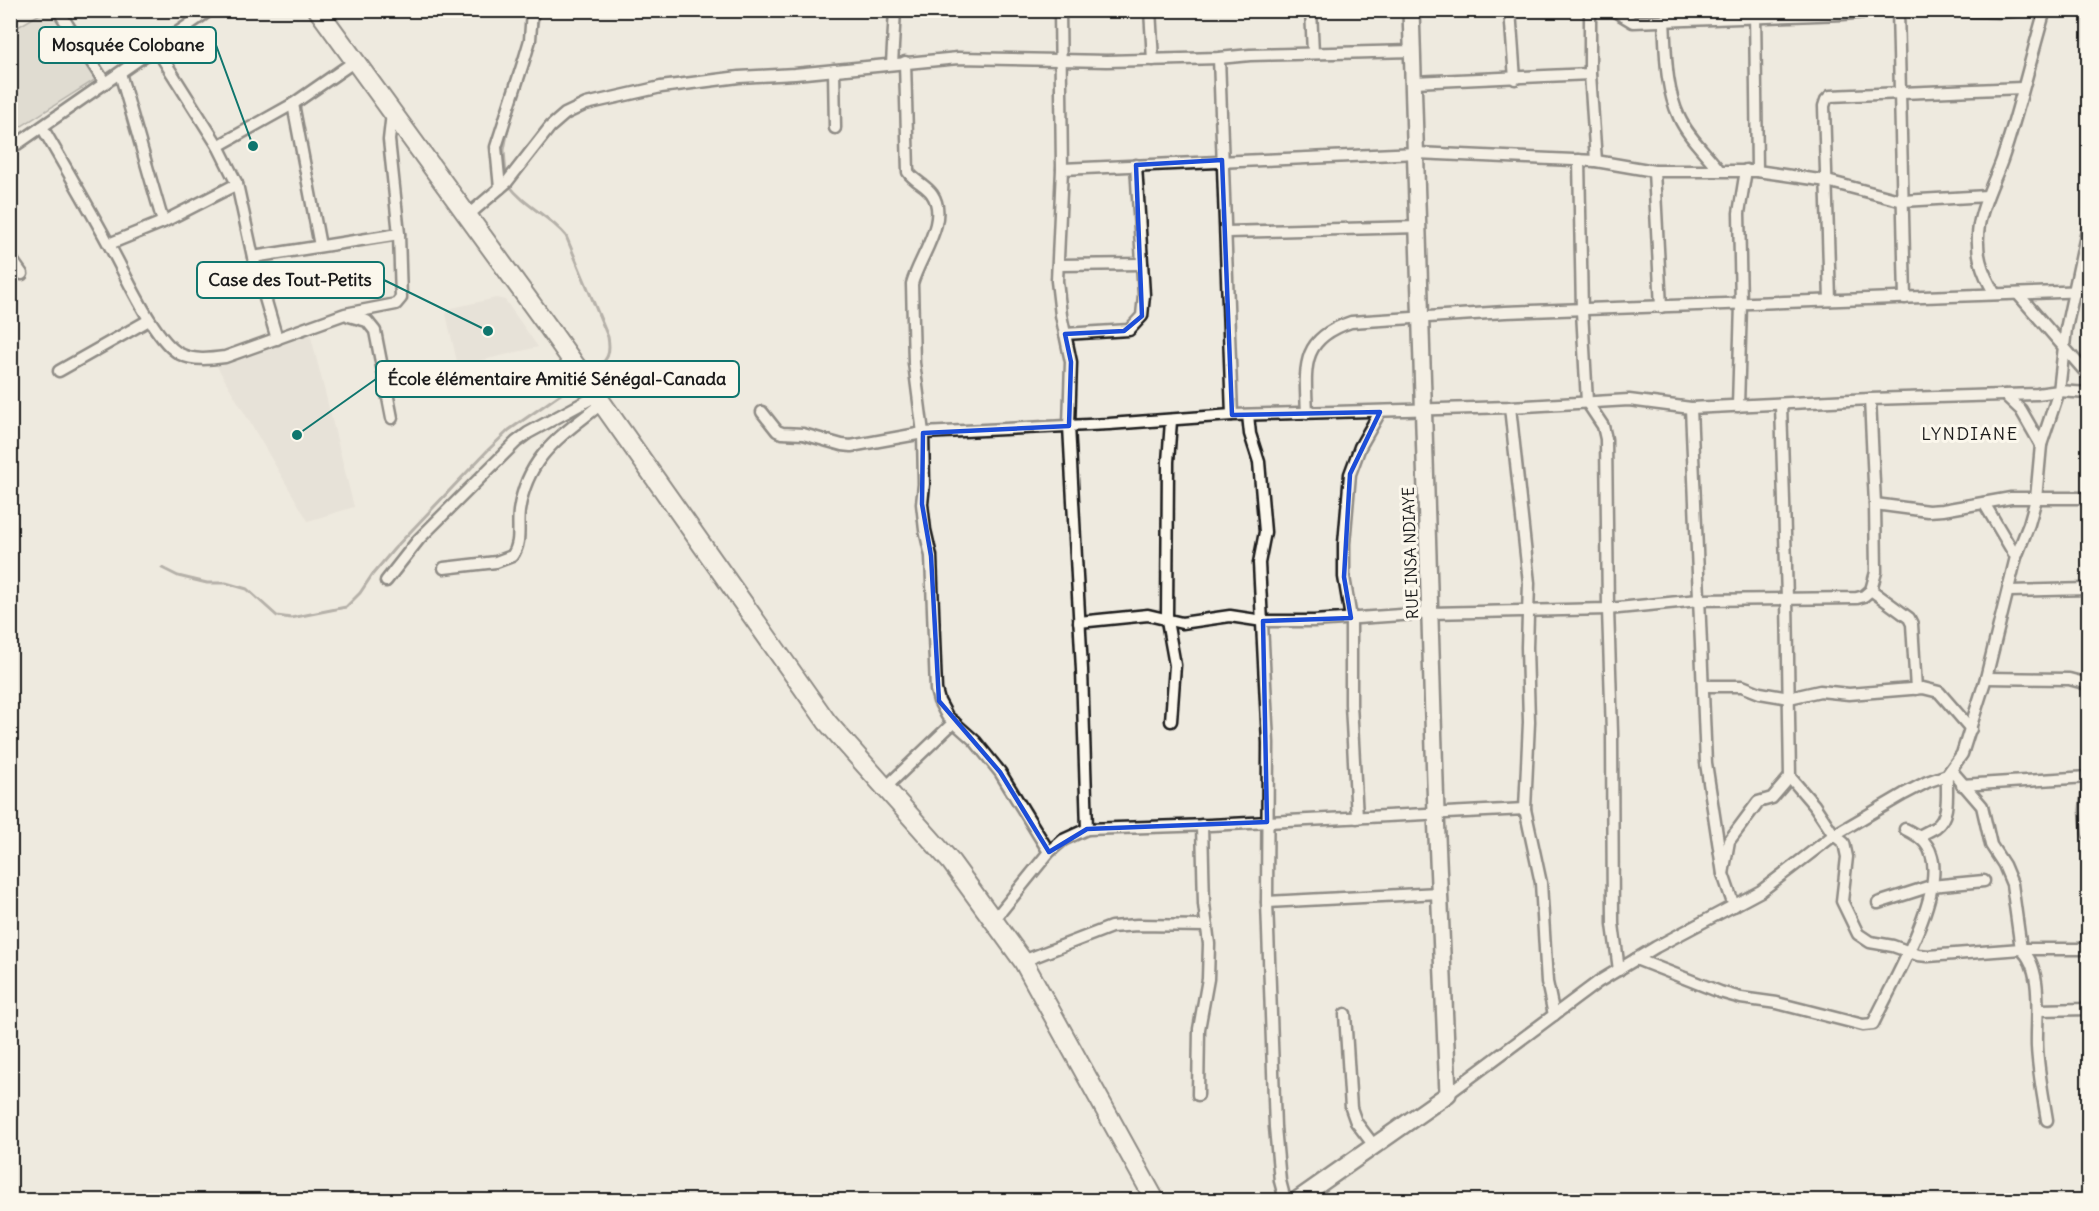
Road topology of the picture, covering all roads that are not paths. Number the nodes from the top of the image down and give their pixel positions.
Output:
1 (58, 10) edge
2 (210, 10) edge
3 (318, 10) edge
4 (895, 10) edge
5 (1060, 10) edge
6 (1150, 10) edge
7 (1311, 10) edge
8 (1411, 10) edge
9 (1510, 10) edge
10 (1590, 10) edge
11 (1613, 10) edge
12 (1888, 10) edge
13 (1898, 10) edge
14 (1936, 10) edge
15 (2023, 10) edge
16 (2045, 10) edge
17 (532, 11) edge
18 (1755, 13) edge
19 (1664, 20) junction
20 (156, 48) junction
21 (1413, 51) junction
22 (1313, 53) junction
23 (1219, 58) junction
24 (1153, 60) junction
25 (355, 61) junction
26 (1060, 61) junction
27 (905, 62) junction
28 (892, 64) junction
29 (834, 70) junction
30 (120, 73) junction
31 (1590, 74) junction
32 (1515, 79) junction
33 (1414, 82) junction
34 (105, 83) junction
35 (2022, 88) junction
36 (1900, 92) junction
37 (293, 104) junction
38 (392, 112) junction
39 (42, 127) junction
40 (835, 128) dead end
41 (218, 146) junction
42 (10, 149) edge
43 (1417, 153) junction
44 (1222, 160) junction
45 (1579, 160) junction
46 (1596, 160) junction
47 (1136, 165) junction
48 (1062, 169) junction
49 (1719, 170) junction
50 (1654, 171) junction
51 (1752, 171) junction
52 (1827, 181) junction
53 (237, 184) junction
54 (500, 188) junction
55 (1987, 196) junction
56 (1903, 201) junction
57 (466, 217) junction
58 (163, 222) junction
59 (2088, 226) edge
60 (1419, 227) junction
61 (1226, 232) junction
62 (399, 234) junction
63 (109, 244) junction
64 (320, 246) junction
65 (10, 256) edge
66 (254, 256) junction
67 (1142, 264) junction
68 (1058, 265) junction
69 (22, 274) dead end
70 (2088, 291) edge
71 (2072, 292) junction
72 (1995, 294) junction
73 (2018, 294) junction
74 (1905, 298) junction
75 (1830, 300) junction
76 (1741, 304) junction
77 (1661, 307) junction
78 (1582, 311) junction
79 (345, 314) junction
80 (1421, 316) junction
81 (149, 320) junction
82 (1065, 334) junction
83 (277, 339) junction
84 (2064, 347) junction
85 (59, 371) dead end
86 (2088, 375) edge
87 (449, 378) dead end
88 (386, 384) junction
89 (2059, 391) junction
90 (2088, 393) edge
91 (2005, 395) junction
92 (1870, 399) junction
93 (599, 400) junction
94 (1587, 402) junction
95 (1780, 405) junction
96 (1738, 406) junction
97 (1510, 407) junction
98 (1691, 408) junction
99 (1424, 410) junction
100 (762, 412) dead end
101 (1380, 412) junction
102 (1307, 413) junction
103 (1232, 415) junction
104 (1248, 415) junction
105 (392, 418) dead end
106 (1171, 420) junction
107 (1069, 426) junction
108 (923, 433) junction
109 (2042, 444) junction
110 (2088, 498) edge
111 (2036, 499) junction
112 (1984, 503) junction
113 (1875, 504) junction
114 (2016, 557) junction
115 (444, 568) dead end
116 (386, 581) dead end
117 (2088, 589) edge
118 (1871, 590) junction
119 (2009, 591) junction
120 (1788, 598) junction
121 (1699, 600) junction
122 (1608, 609) junction
123 (1528, 610) junction
124 (1430, 613) junction
125 (1351, 618) junction
126 (1167, 621) junction
127 (1263, 621) junction
128 (1079, 622) junction
129 (1986, 678) junction
130 (2088, 684) edge
131 (1703, 686) junction
132 (1916, 688) junction
133 (1789, 698) junction
134 (954, 722) junction
135 (1171, 722) dead end
136 (1971, 729) junction
137 (1949, 773) junction
138 (1790, 777) junction
139 (2088, 777) edge
140 (1962, 785) junction
141 (2088, 786) edge
142 (885, 788) junction
143 (1525, 809) junction
144 (1436, 813) junction
145 (1357, 818) junction
146 (1267, 822) junction
147 (1202, 825) junction
148 (1087, 829) junction
149 (1905, 829) dead end
150 (2088, 834) edge
151 (1834, 836) junction
152 (1919, 836) junction
153 (1049, 852) junction
154 (1723, 874) junction
155 (1983, 881) dead end
156 (1931, 886) junction
157 (1439, 893) junction
158 (1267, 902) junction
159 (1878, 903) dead end
160 (1734, 906) junction
161 (994, 920) junction
162 (1207, 926) junction
163 (2020, 949) junction
164 (2088, 949) edge
165 (1910, 952) junction
166 (1636, 959) junction
167 (1023, 961) junction
168 (1619, 969) junction
169 (2088, 1009) edge
170 (2038, 1010) junction
171 (1345, 1014) dead end
172 (1554, 1015) junction
173 (1448, 1094) junction
174 (1198, 1095) dead end
175 (2047, 1120) dead end
176 (1375, 1147) junction
177 (1155, 1200) edge
178 (1285, 1200) edge
179 (1297, 1200) edge

1 - 34 street
2 - 20 street
3 - 25 main road
4 - 28 street
5 - 26 street
6 - 24 street
7 - 22 street
8 - 21 main road, RUE INSA NDIAYE
9 - 32 street
10 - 31 street
11 - 19 street
12 - 18 street
13 - 36 street
14 - 15 street
16 - 35 street
17 - 54 street
18 - 19 street
18 - 51 street
19 - 49 street
20 - 30 street
20 - 41 street
21 - 22 street
21 - 33 main road, RUE INSA NDIAYE
22 - 23 street
23 - 24 street
23 - 44 street
24 - 26 street
25 - 37 street
25 - 38 main road
26 - 27 street
26 - 48 street
27 - 28 street
27 - 108 street
28 - 29 street
29 - 40 street
29 - 54 street
30 - 34 street
30 - 58 street
31 - 32 street
31 - 46 street
32 - 33 street
33 - 43 main road, RUE INSA NDIAYE
34 - 39 street
35 - 36 street
35 - 55 street
36 - 52 street
36 - 56 street
37 - 41 street
37 - 64 street
38 - 57 main road
38 - 62 street
39 - 42 street
39 - 63 street
41 - 53 street
43 - 44 street
43 - 45 street
43 - 60 main road, RUE INSA NDIAYE
44 - 47 street
44 - 61 street
45 - 46 street
45 - 78 street
46 - 50 street
47 - 48 street
47 - 67 street
48 - 68 street
49 - 50 street
49 - 51 street
50 - 77 street
51 - 52 street
51 - 76 street
52 - 56 street
52 - 75 street
53 - 58 street
53 - 66 street
54 - 57 street
55 - 56 street
55 - 72 street
56 - 74 street
57 - 93 main road
58 - 63 street
59 - 71 street
60 - 61 street
60 - 80 main road, RUE INSA NDIAYE
61 - 103 street
62 - 64 street
62 - 79 street
63 - 81 street
64 - 66 street
65 - 69 street
66 - 83 street
67 - 68 street
67 - 82 street
68 - 82 street
70 - 71 street
71 - 73 street
71 - 84 street
72 - 73 street
72 - 74 street
73 - 84 street
74 - 75 street
75 - 76 street
76 - 77 street
76 - 96 street
77 - 78 street
78 - 80 street
78 - 94 street
79 - 83 street
79 - 88 street
80 - 99 main road, RUE INSA NDIAYE
80 - 102 street
81 - 83 street
81 - 85 street
82 - 107 street
84 - 86 street
84 - 89 street
87 - 88 street
88 - 105 street
89 - 90 street
89 - 91 street
89 - 109 street
91 - 92 street
91 - 109 street
92 - 95 street
92 - 113 street
93 - 115 street
93 - 116 street
93 - 142 main road
94 - 97 street
94 - 98 street
94 - 122 street
95 - 96 street
95 - 120 street
96 - 98 street
97 - 99 street
97 - 123 street
98 - 121 street
99 - 101 street
99 - 124 main road, RUE INSA NDIAYE
100 - 108 street
101 - 102 street
101 - 125 street
102 - 104 street
103 - 104 street
103 - 106 street
104 - 127 street
106 - 107 street
106 - 126 street
107 - 108 street
107 - 128 street
108 - 134 street
109 - 111 street
110 - 111 street
111 - 112 street
111 - 114 street
112 - 113 street
112 - 114 street
113 - 118 street
114 - 119 street
117 - 119 street
118 - 120 street
118 - 132 street
119 - 129 street
120 - 121 street
120 - 133 street
121 - 122 street
121 - 131 street
122 - 123 street
122 - 168 street
123 - 124 street
123 - 143 street
124 - 125 street
124 - 144 main road, RUE INSA NDIAYE
125 - 127 street
125 - 145 street
126 - 127 street
126 - 128 street
126 - 135 street
127 - 146 street
128 - 148 street
129 - 130 street
129 - 136 street
131 - 133 street
131 - 154 street
132 - 133 street
132 - 136 street
133 - 138 street
134 - 142 street
134 - 153 street
136 - 137 street
137 - 140 street
137 - 151 street
137 - 152 street
138 - 151 street
138 - 154 street
139 - 140 street
140 - 163 street
141 - 150 street
142 - 161 main road
143 - 144 street
143 - 172 street
144 - 145 street
144 - 157 main road, RUE INSA NDIAYE
145 - 146 street
146 - 147 street
146 - 158 street
147 - 148 street
147 - 162 street
148 - 153 street
149 - 152 street
151 - 160 street
151 - 165 street
152 - 156 street
153 - 161 street
154 - 160 street
155 - 156 street
156 - 159 street
156 - 165 street
157 - 158 street
157 - 173 main road, RUE INSA NDIAYE
158 - 178 street
160 - 166 street
161 - 167 main road
162 - 167 street
162 - 174 street
163 - 164 street
163 - 165 street
163 - 170 street
165 - 166 street
166 - 168 street
167 - 177 main road
168 - 172 street
169 - 170 street
170 - 175 street
171 - 176 street
172 - 173 street
173 - 176 main road
176 - 179 main road

